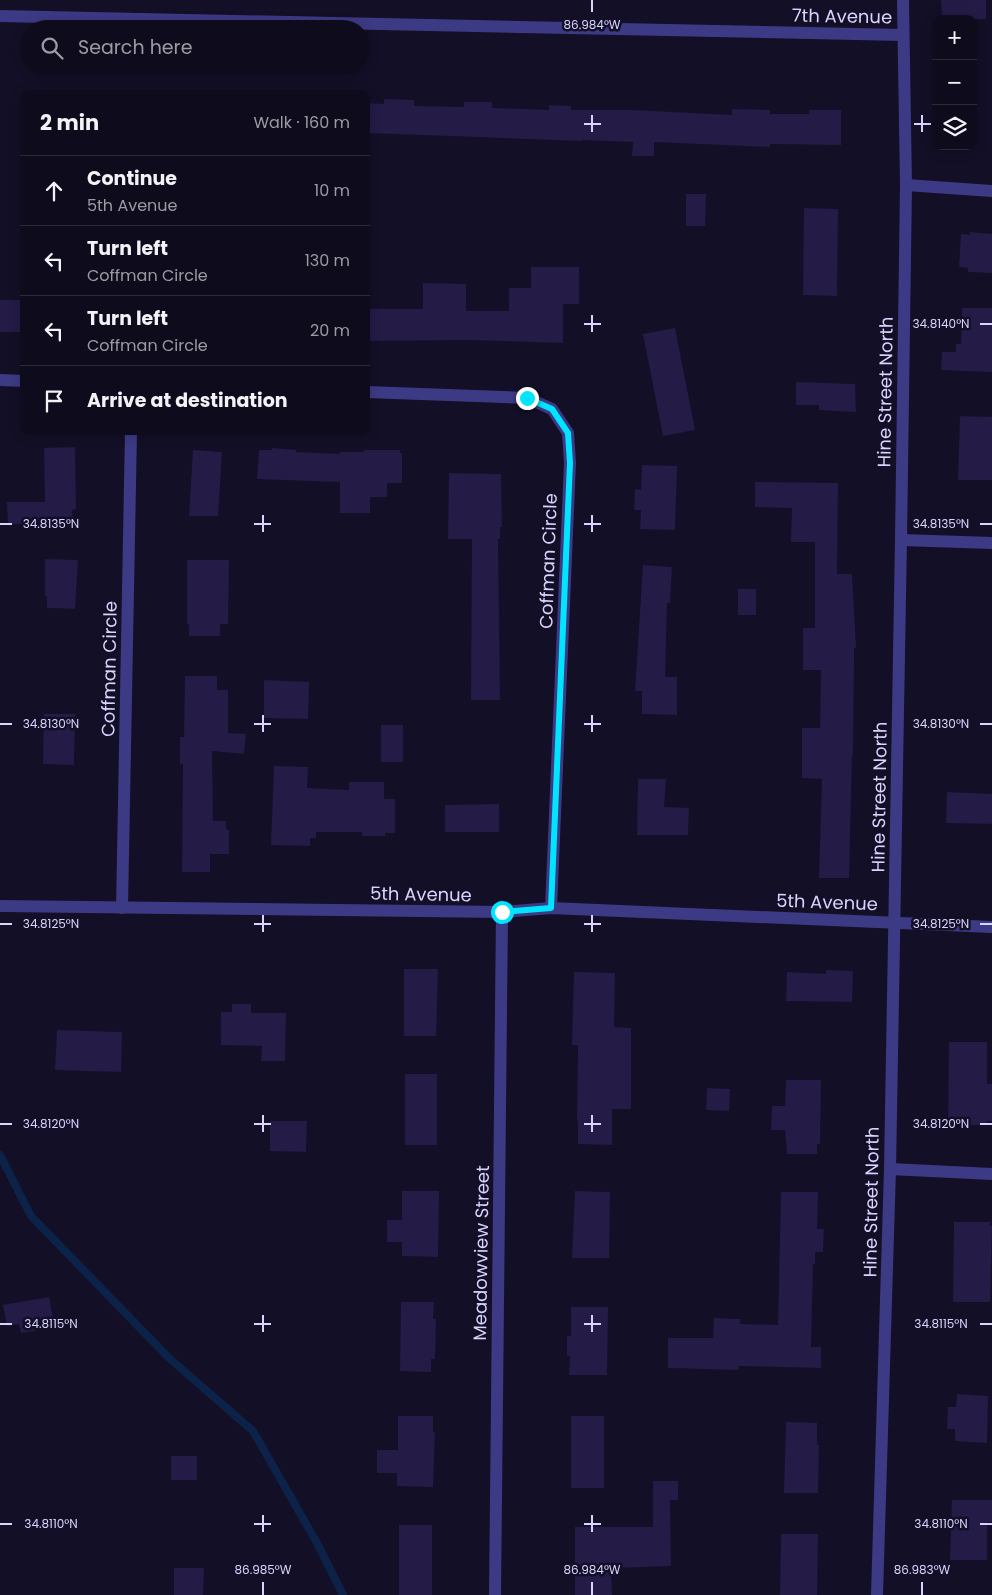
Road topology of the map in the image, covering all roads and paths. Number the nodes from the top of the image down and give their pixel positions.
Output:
1 (903, 0) edge
2 (0, 16) edge
3 (190, 20) edge
4 (370, 24) edge
5 (903, 35) junction
6 (906, 185) junction
7 (992, 191) edge
8 (0, 380) edge
9 (20, 381) edge
10 (370, 392) edge
11 (131, 435) edge
12 (901, 540) junction
13 (992, 543) edge
14 (0, 906) edge
15 (122, 908) junction
16 (551, 908) junction
17 (502, 912) junction
18 (894, 923) junction
19 (992, 927) edge
20 (890, 1169) junction
21 (992, 1174) edge
22 (495, 1595) edge
23 (877, 1595) edge

1 - 5 street, Hine Street North
2 - 3 street, 7th Avenue
4 - 5 street, 7th Avenue
5 - 6 street, Hine Street North
6 - 7 street
6 - 12 street, Hine Street North
8 - 9 street
10 - 16 street, Coffman Circle
11 - 15 street, Coffman Circle
12 - 13 street
12 - 18 street, Hine Street North
14 - 15 street, 5th Avenue
15 - 17 street, 5th Avenue
16 - 17 street, 5th Avenue
16 - 18 street, 5th Avenue
17 - 22 street, Meadowview Street
18 - 19 street, 5th Avenue
18 - 20 street, Hine Street North
20 - 21 street
20 - 23 street, Hine Street North

